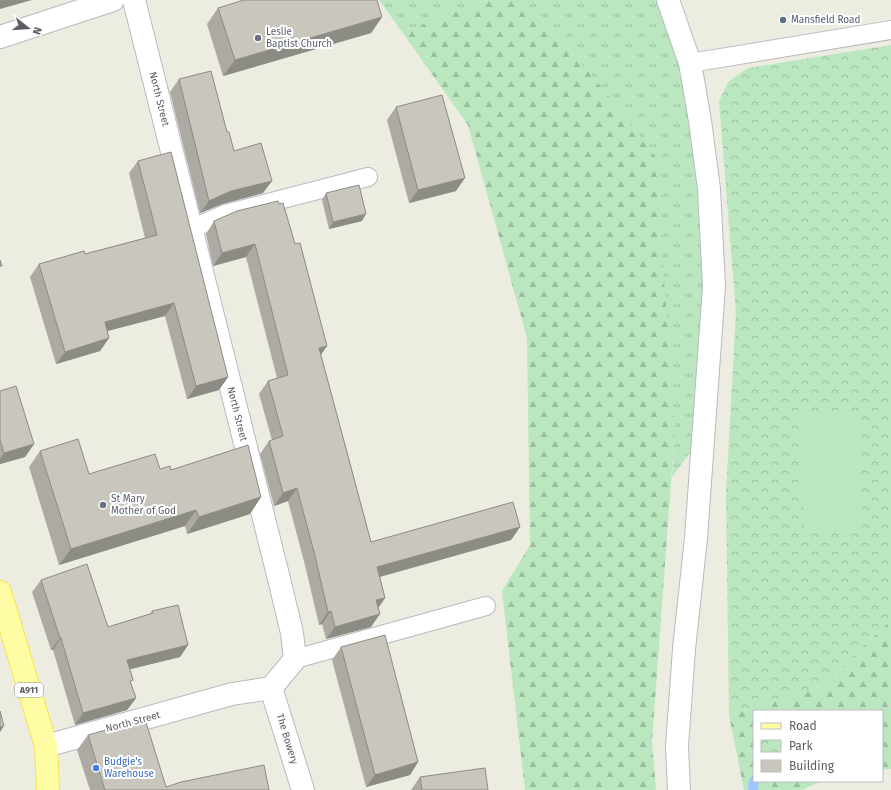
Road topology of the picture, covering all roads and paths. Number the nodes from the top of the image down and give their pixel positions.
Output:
1 (113, 0) edge
2 (134, 0) edge
3 (668, 0) edge
4 (891, 30) edge
5 (0, 37) edge
6 (690, 63) junction
7 (368, 177) dead end
8 (191, 229) junction
9 (0, 592) edge
10 (486, 606) dead end
11 (295, 659) junction
12 (271, 688) junction
13 (46, 746) junction
14 (48, 790) edge
15 (302, 790) edge
16 (680, 790) edge

1 - 5 street
2 - 8 street, North Street
3 - 6 street
4 - 6 lane
6 - 16 street
7 - 8 lane
8 - 11 street, North Street
9 - 13 main road, A911
10 - 11 lane
11 - 12 street
12 - 13 street, North Street
12 - 15 street, The Bowery
13 - 14 main road, A911

